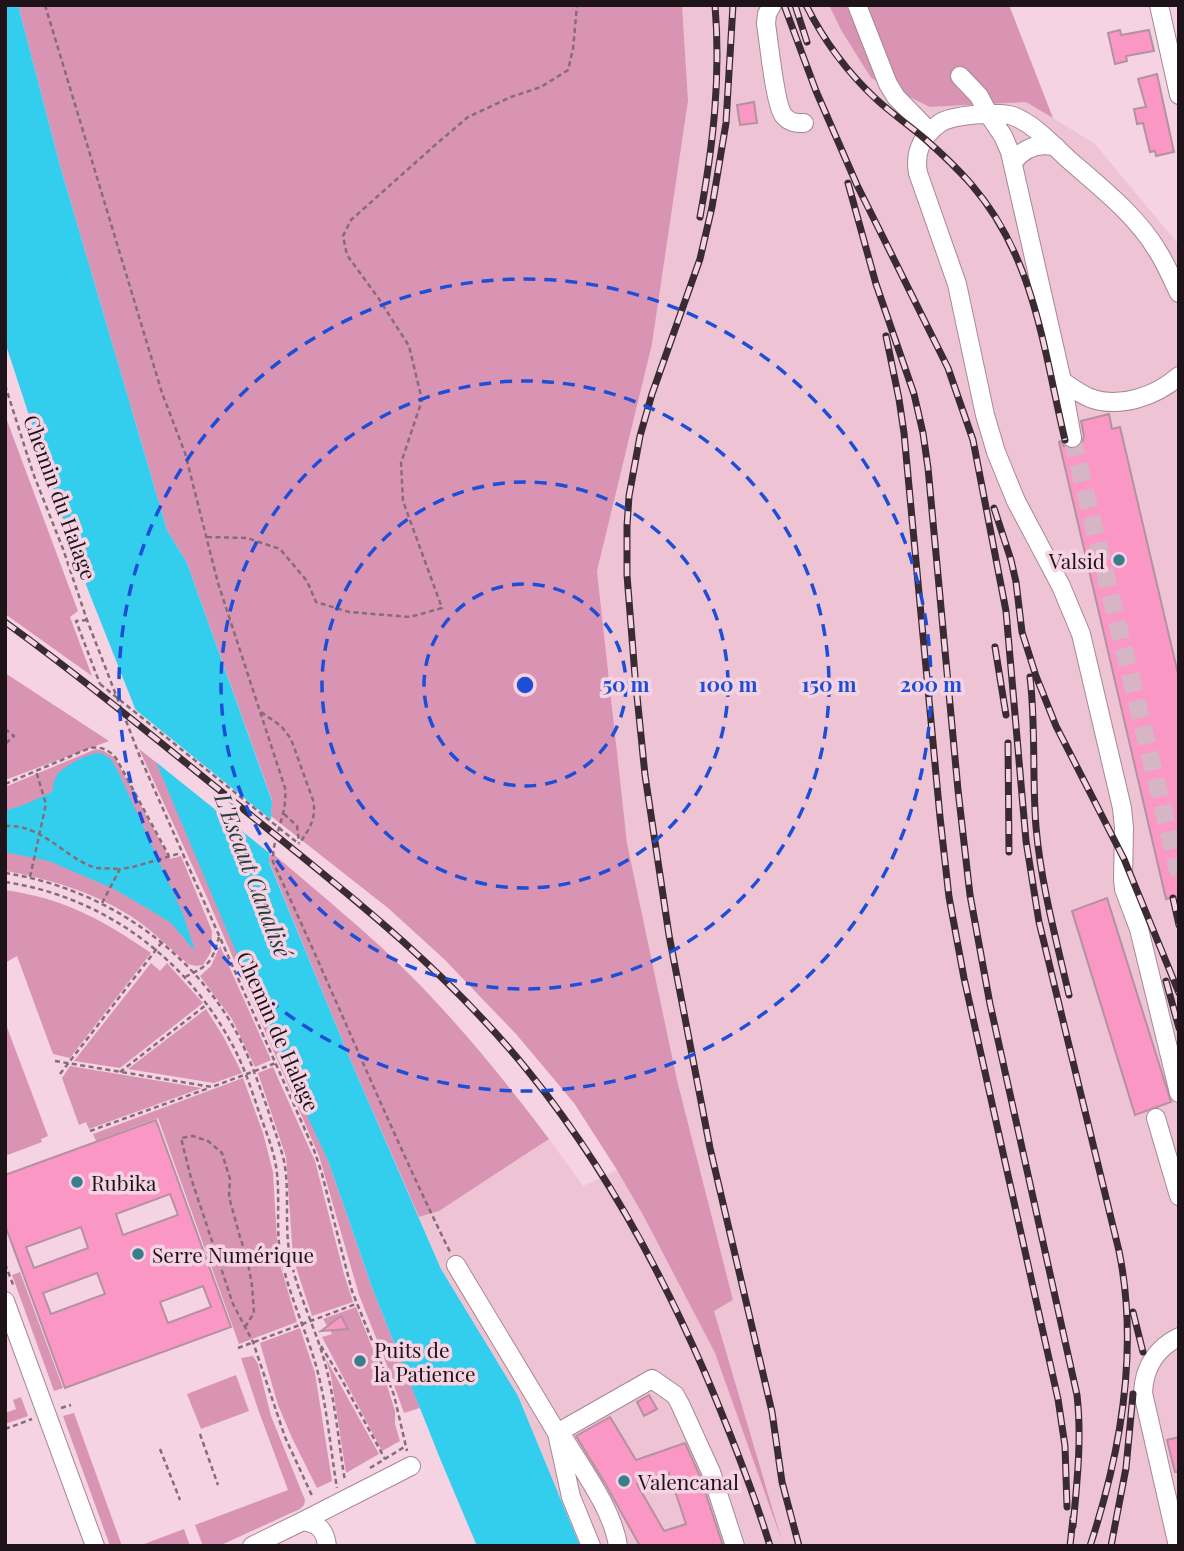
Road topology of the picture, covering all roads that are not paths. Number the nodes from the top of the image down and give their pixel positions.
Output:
1 (772, 5) edge
2 (857, 5) edge
3 (1179, 5) edge
4 (1160, 7) edge
5 (960, 76) dead end
6 (1179, 95) edge
7 (989, 115) junction
8 (804, 123) dead end
9 (930, 132) junction
10 (1056, 147) junction
11 (1013, 162) junction
12 (1179, 293) edge
13 (1179, 376) edge
14 (1062, 381) junction
15 (1072, 439) tunnel mouth
16 (1179, 1093) edge
17 (1156, 1118) dead end
18 (1179, 1196) edge
19 (456, 1265) road end
20 (5, 1301) edge
21 (1179, 1337) edge
22 (558, 1432) junction
23 (411, 1466) road end
24 (303, 1521) junction
25 (95, 1546) edge
26 (252, 1546) edge
27 (327, 1546) edge
28 (591, 1546) edge
29 (618, 1546) edge
30 (735, 1546) edge
31 (1178, 1546) edge

1 - 8 street
2 - 9 street
3 - 4 street
4 - 6 street
5 - 7 street
7 - 9 street
7 - 10 street
7 - 11 street
9 - 16 street
10 - 11 street
10 - 12 street
11 - 14 street
13 - 14 street
14 - 15 street
17 - 18 street
19 - 22 street
20 - 25 street
21 - 31 street
22 - 28 street
22 - 29 street
22 - 30 street
23 - 24 street
24 - 26 street
24 - 27 street

